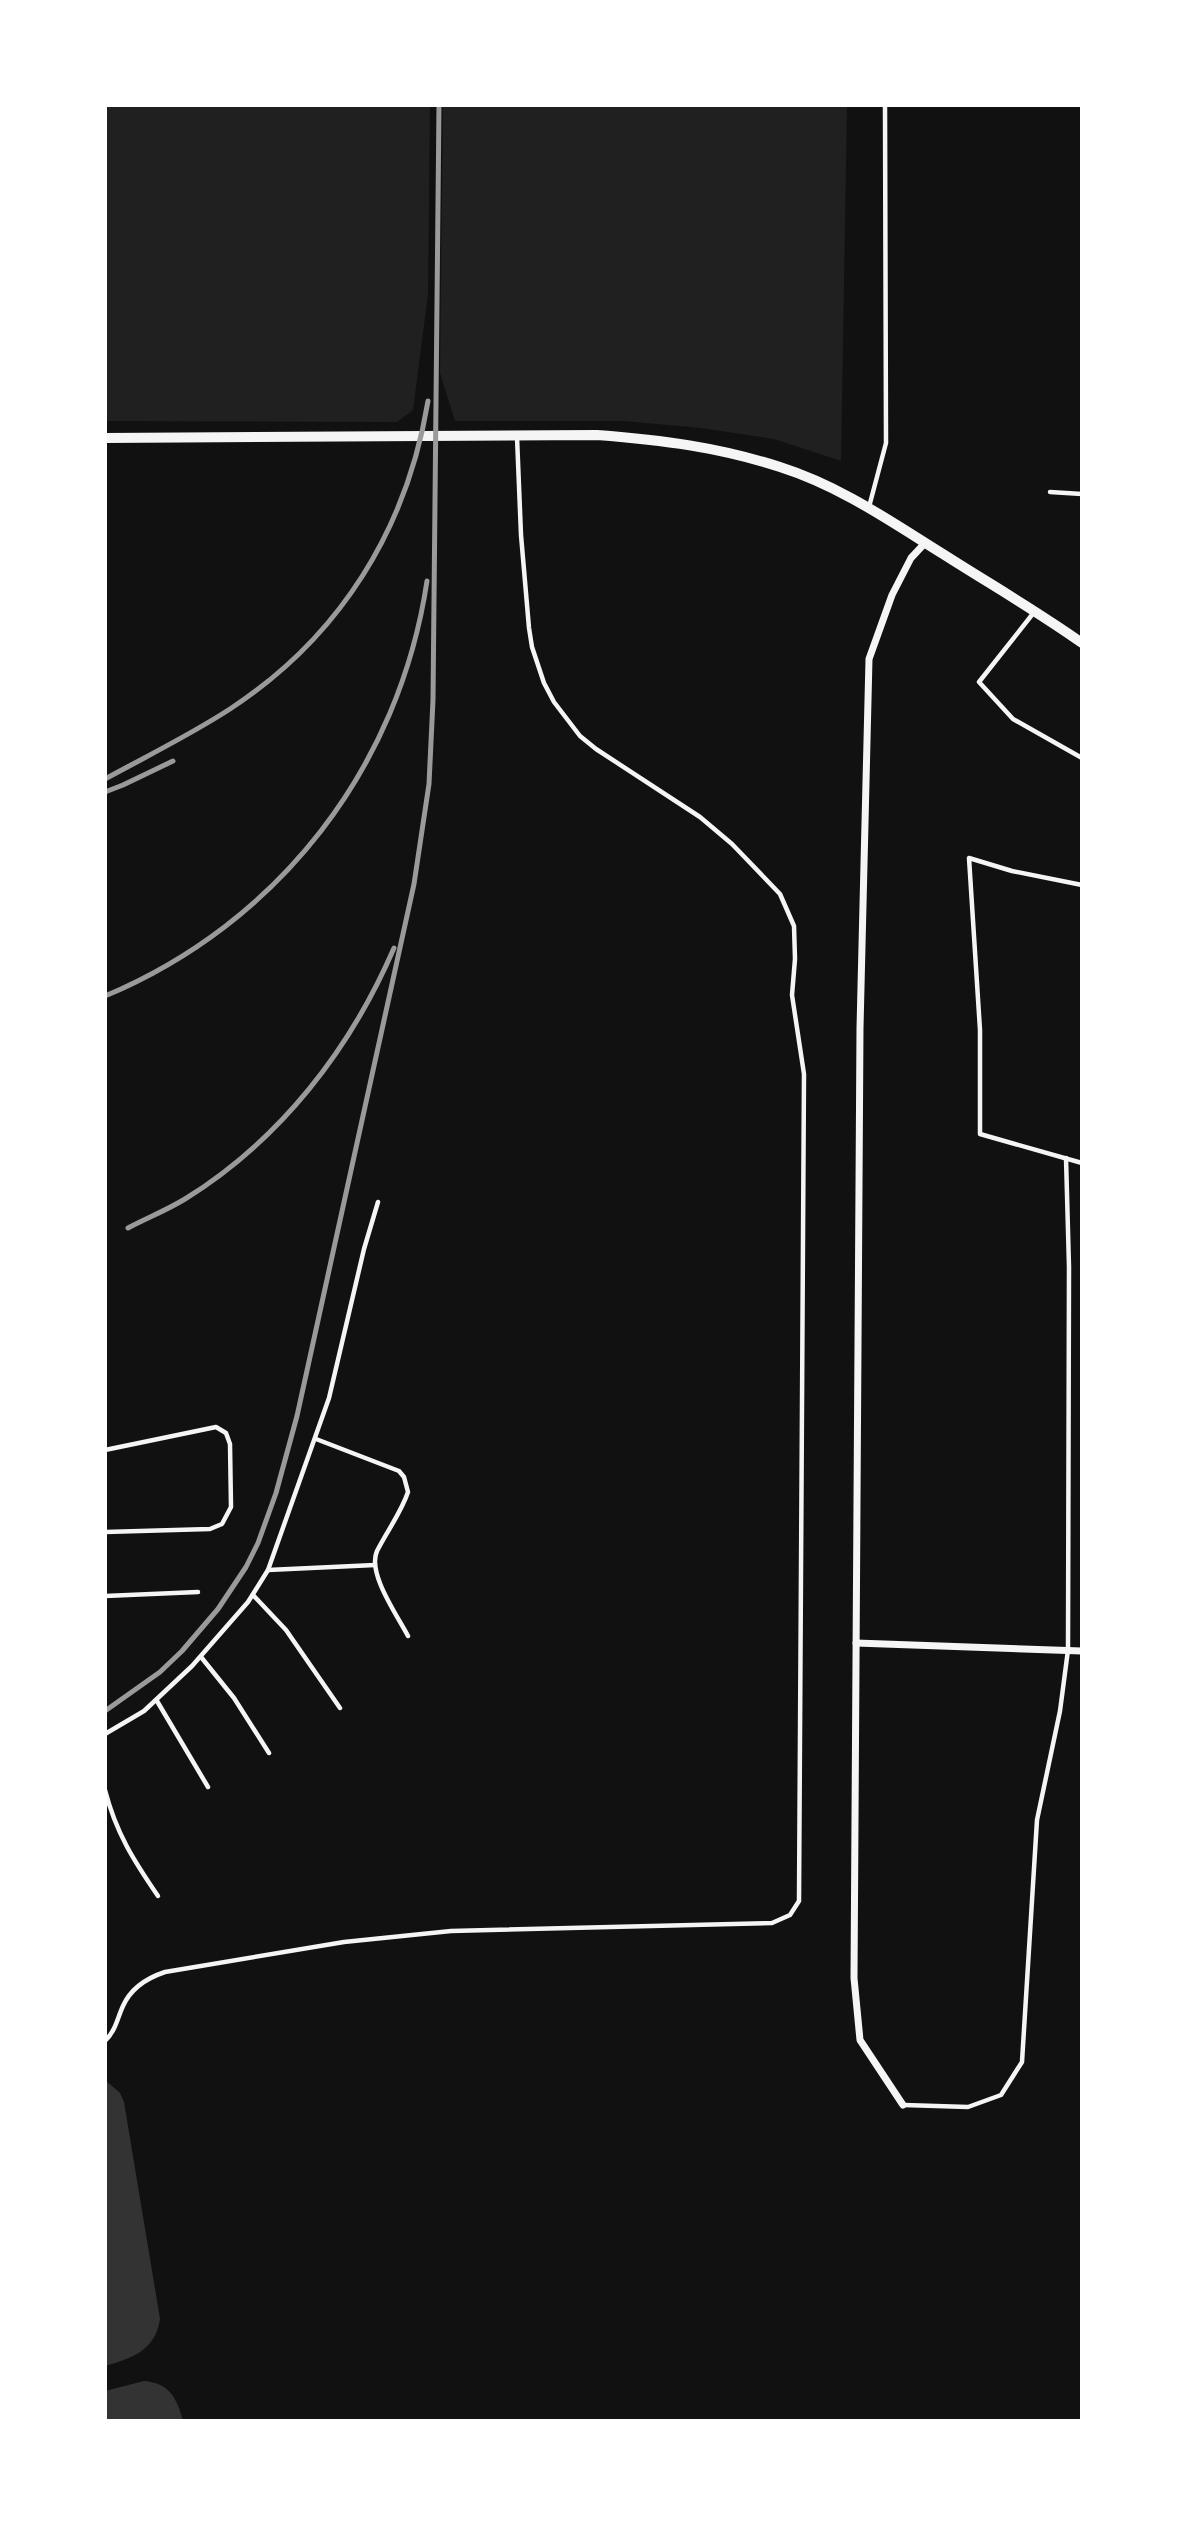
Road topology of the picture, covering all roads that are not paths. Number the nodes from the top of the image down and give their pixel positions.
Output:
1 (885, 105) edge
2 (517, 436) junction
3 (105, 438) edge
4 (1050, 492) dead end
5 (1082, 494) edge
6 (869, 508) junction
7 (925, 543) junction
8 (1036, 610) junction
9 (1082, 643) edge
10 (1082, 758) edge
11 (1082, 885) edge
12 (1066, 1158) junction
13 (1082, 1163) edge
14 (378, 1202) dead end
15 (316, 1439) junction
16 (105, 1450) edge
17 (105, 1532) edge
18 (375, 1565) junction
19 (268, 1570) junction
20 (198, 1592) dead end
21 (253, 1595) junction
22 (105, 1596) edge
23 (408, 1636) dead end
24 (856, 1643) junction
25 (1068, 1650) junction
26 (1082, 1650) edge
27 (201, 1657) junction
28 (156, 1700) junction
29 (340, 1708) dead end
30 (105, 1734) edge
31 (269, 1753) dead end
32 (208, 1787) dead end
33 (105, 1790) edge
34 (158, 1896) dead end
35 (105, 2041) edge
36 (903, 2105) joint

1 - 6 lane
2 - 3 street
2 - 6 street
2 - 35 lane
4 - 5 lane
6 - 7 street
7 - 8 street
7 - 24 street
8 - 9 street
8 - 10 lane
11 - 12 lane
12 - 13 lane
12 - 25 lane
14 - 15 lane
15 - 18 lane
15 - 19 lane
16 - 17 lane
18 - 19 lane
18 - 23 lane
19 - 21 lane
20 - 22 lane
21 - 27 lane
21 - 29 lane
24 - 25 street
24 - 36 street
25 - 26 street
25 - 36 lane
27 - 28 lane
27 - 31 lane
28 - 30 lane
28 - 32 lane
33 - 34 lane

